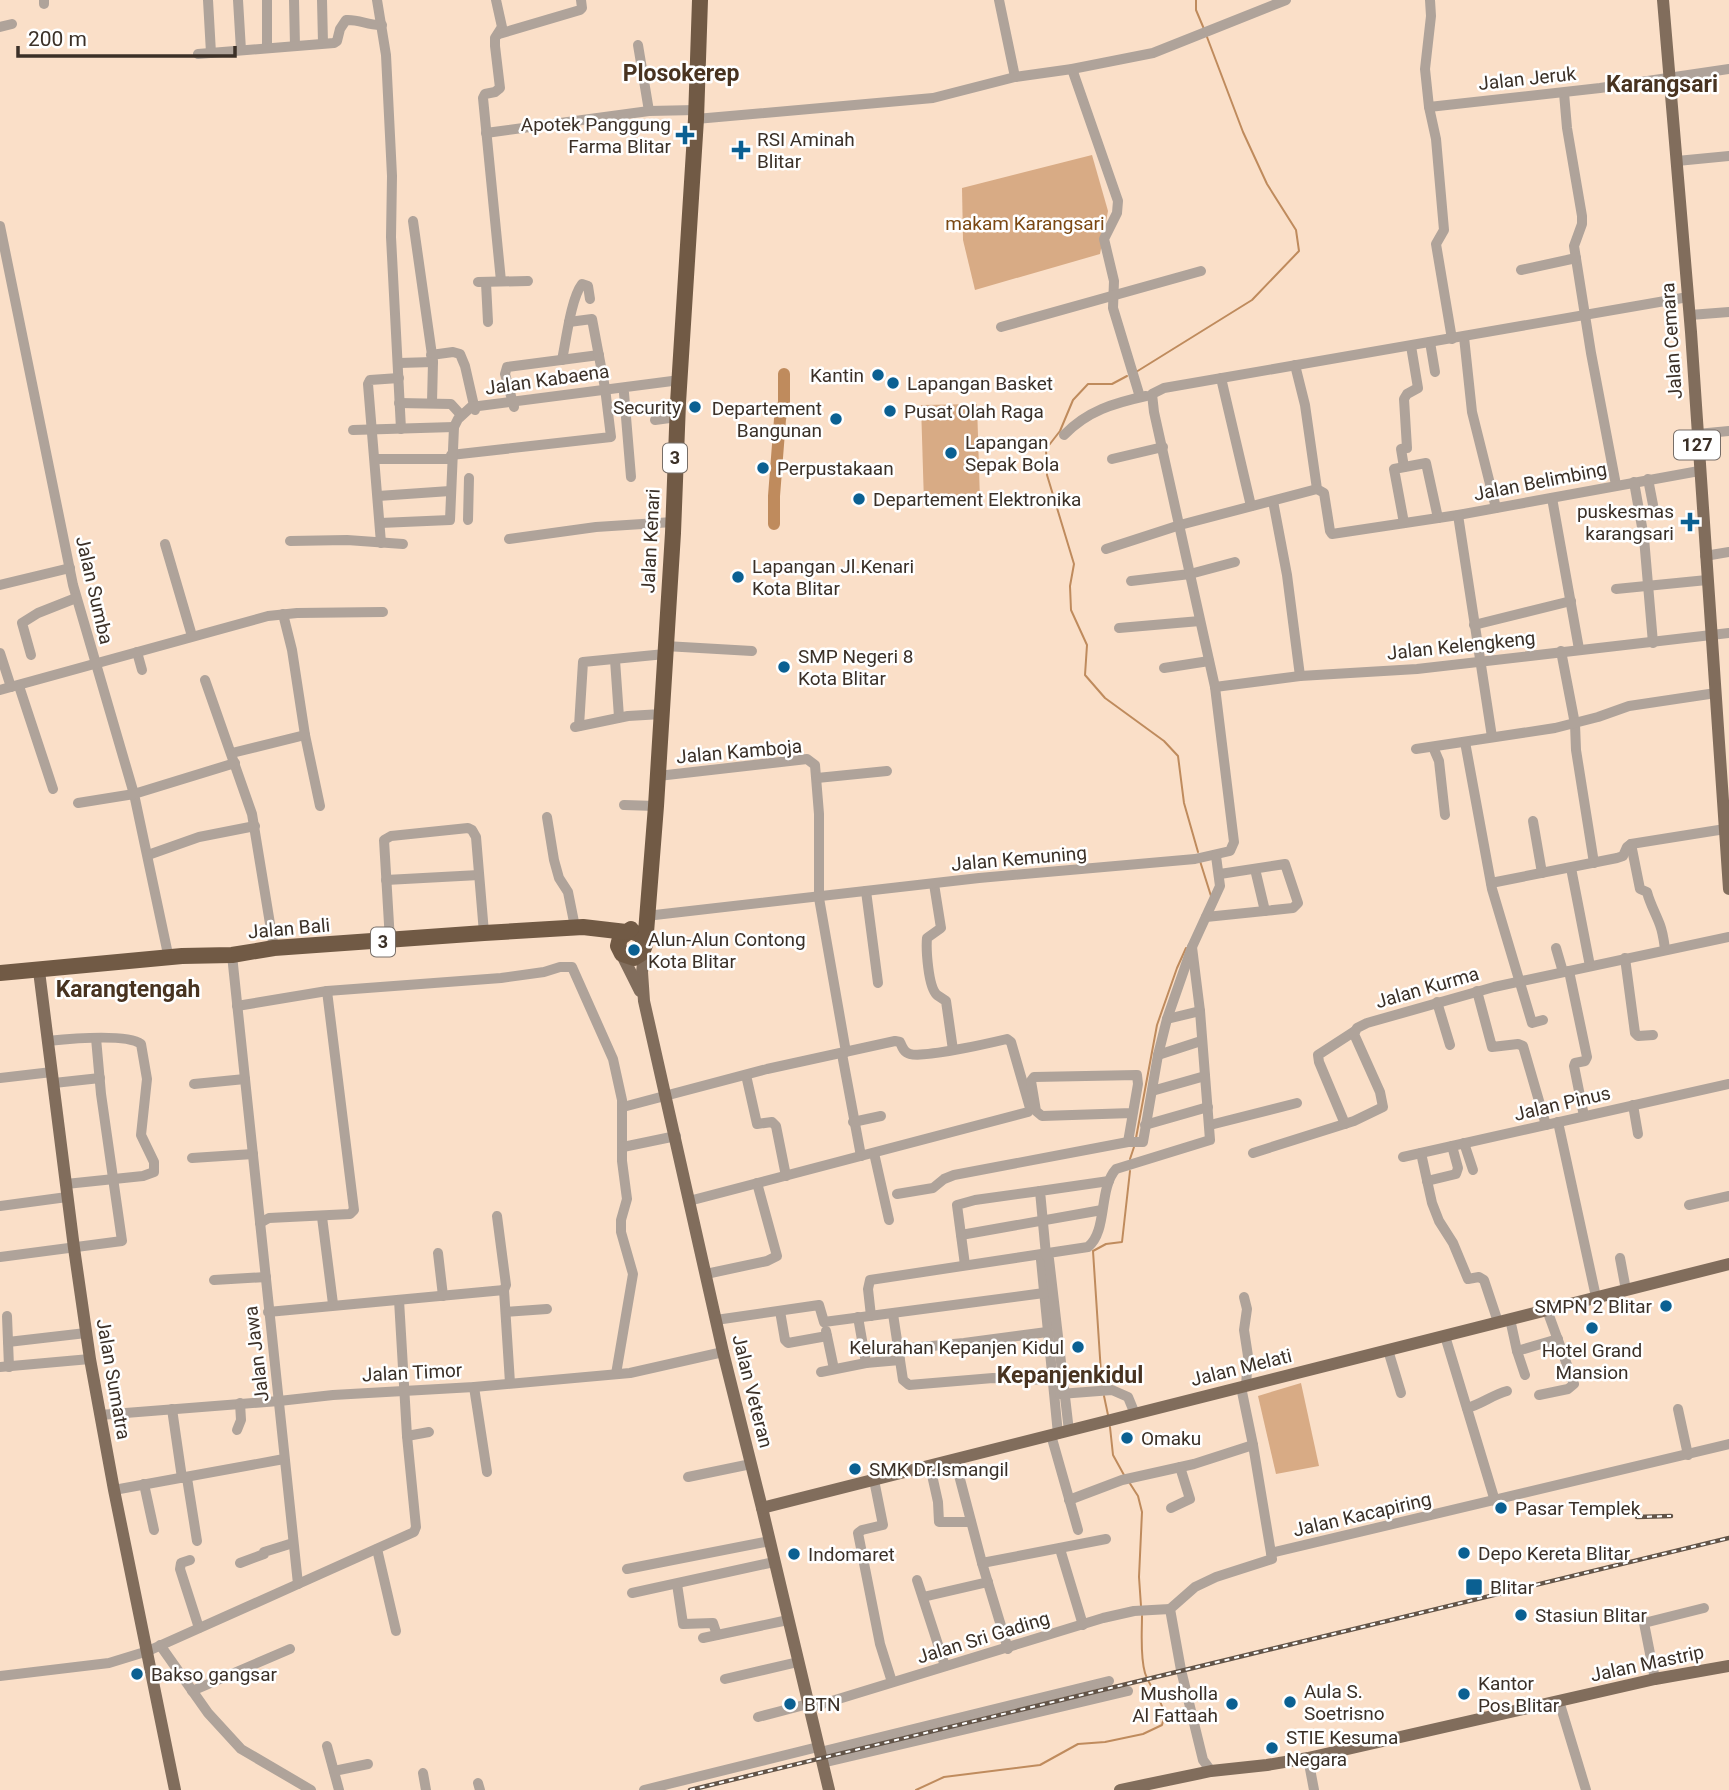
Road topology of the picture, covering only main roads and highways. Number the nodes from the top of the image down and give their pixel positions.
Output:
1 (700, 0) edge
2 (1663, 0) edge
3 (1724, 746) edge
4 (1726, 838) edge
5 (1729, 890) edge
6 (646, 916) junction
7 (579, 927) junction
8 (626, 932) junction
9 (645, 945) junction
10 (619, 950) junction
11 (38, 971) junction
12 (0, 973) edge
13 (644, 1001) junction
14 (1729, 1264) edge
15 (762, 1508) junction
16 (1729, 1666) edge
17 (176, 1790) edge
18 (829, 1790) edge
19 (1120, 1790) edge

1 - 6 highway, Jalan Kenari / 3
2 - 3 main road, Jalan Cemara / 127
3 - 4 main road, Jalan Cemara / 127
4 - 5 main road, Jalan Cemara / 127
6 - 8 highway
6 - 9 highway, 3
7 - 8 highway, 3
7 - 10 highway
7 - 11 highway, Jalan Bali / 3
8 - 9 highway, 3
8 - 10 highway
9 - 10 highway
9 - 13 main road, Jalan Veteran
10 - 13 main road, Jalan Veteran
11 - 12 highway, Jalan Bali / 3
11 - 17 main road, Jalan Sumatra
13 - 15 main road, Jalan Veteran
14 - 15 main road, Jalan Melati
15 - 18 main road, Jalan Veteran
16 - 19 main road, Jalan Mastrip

